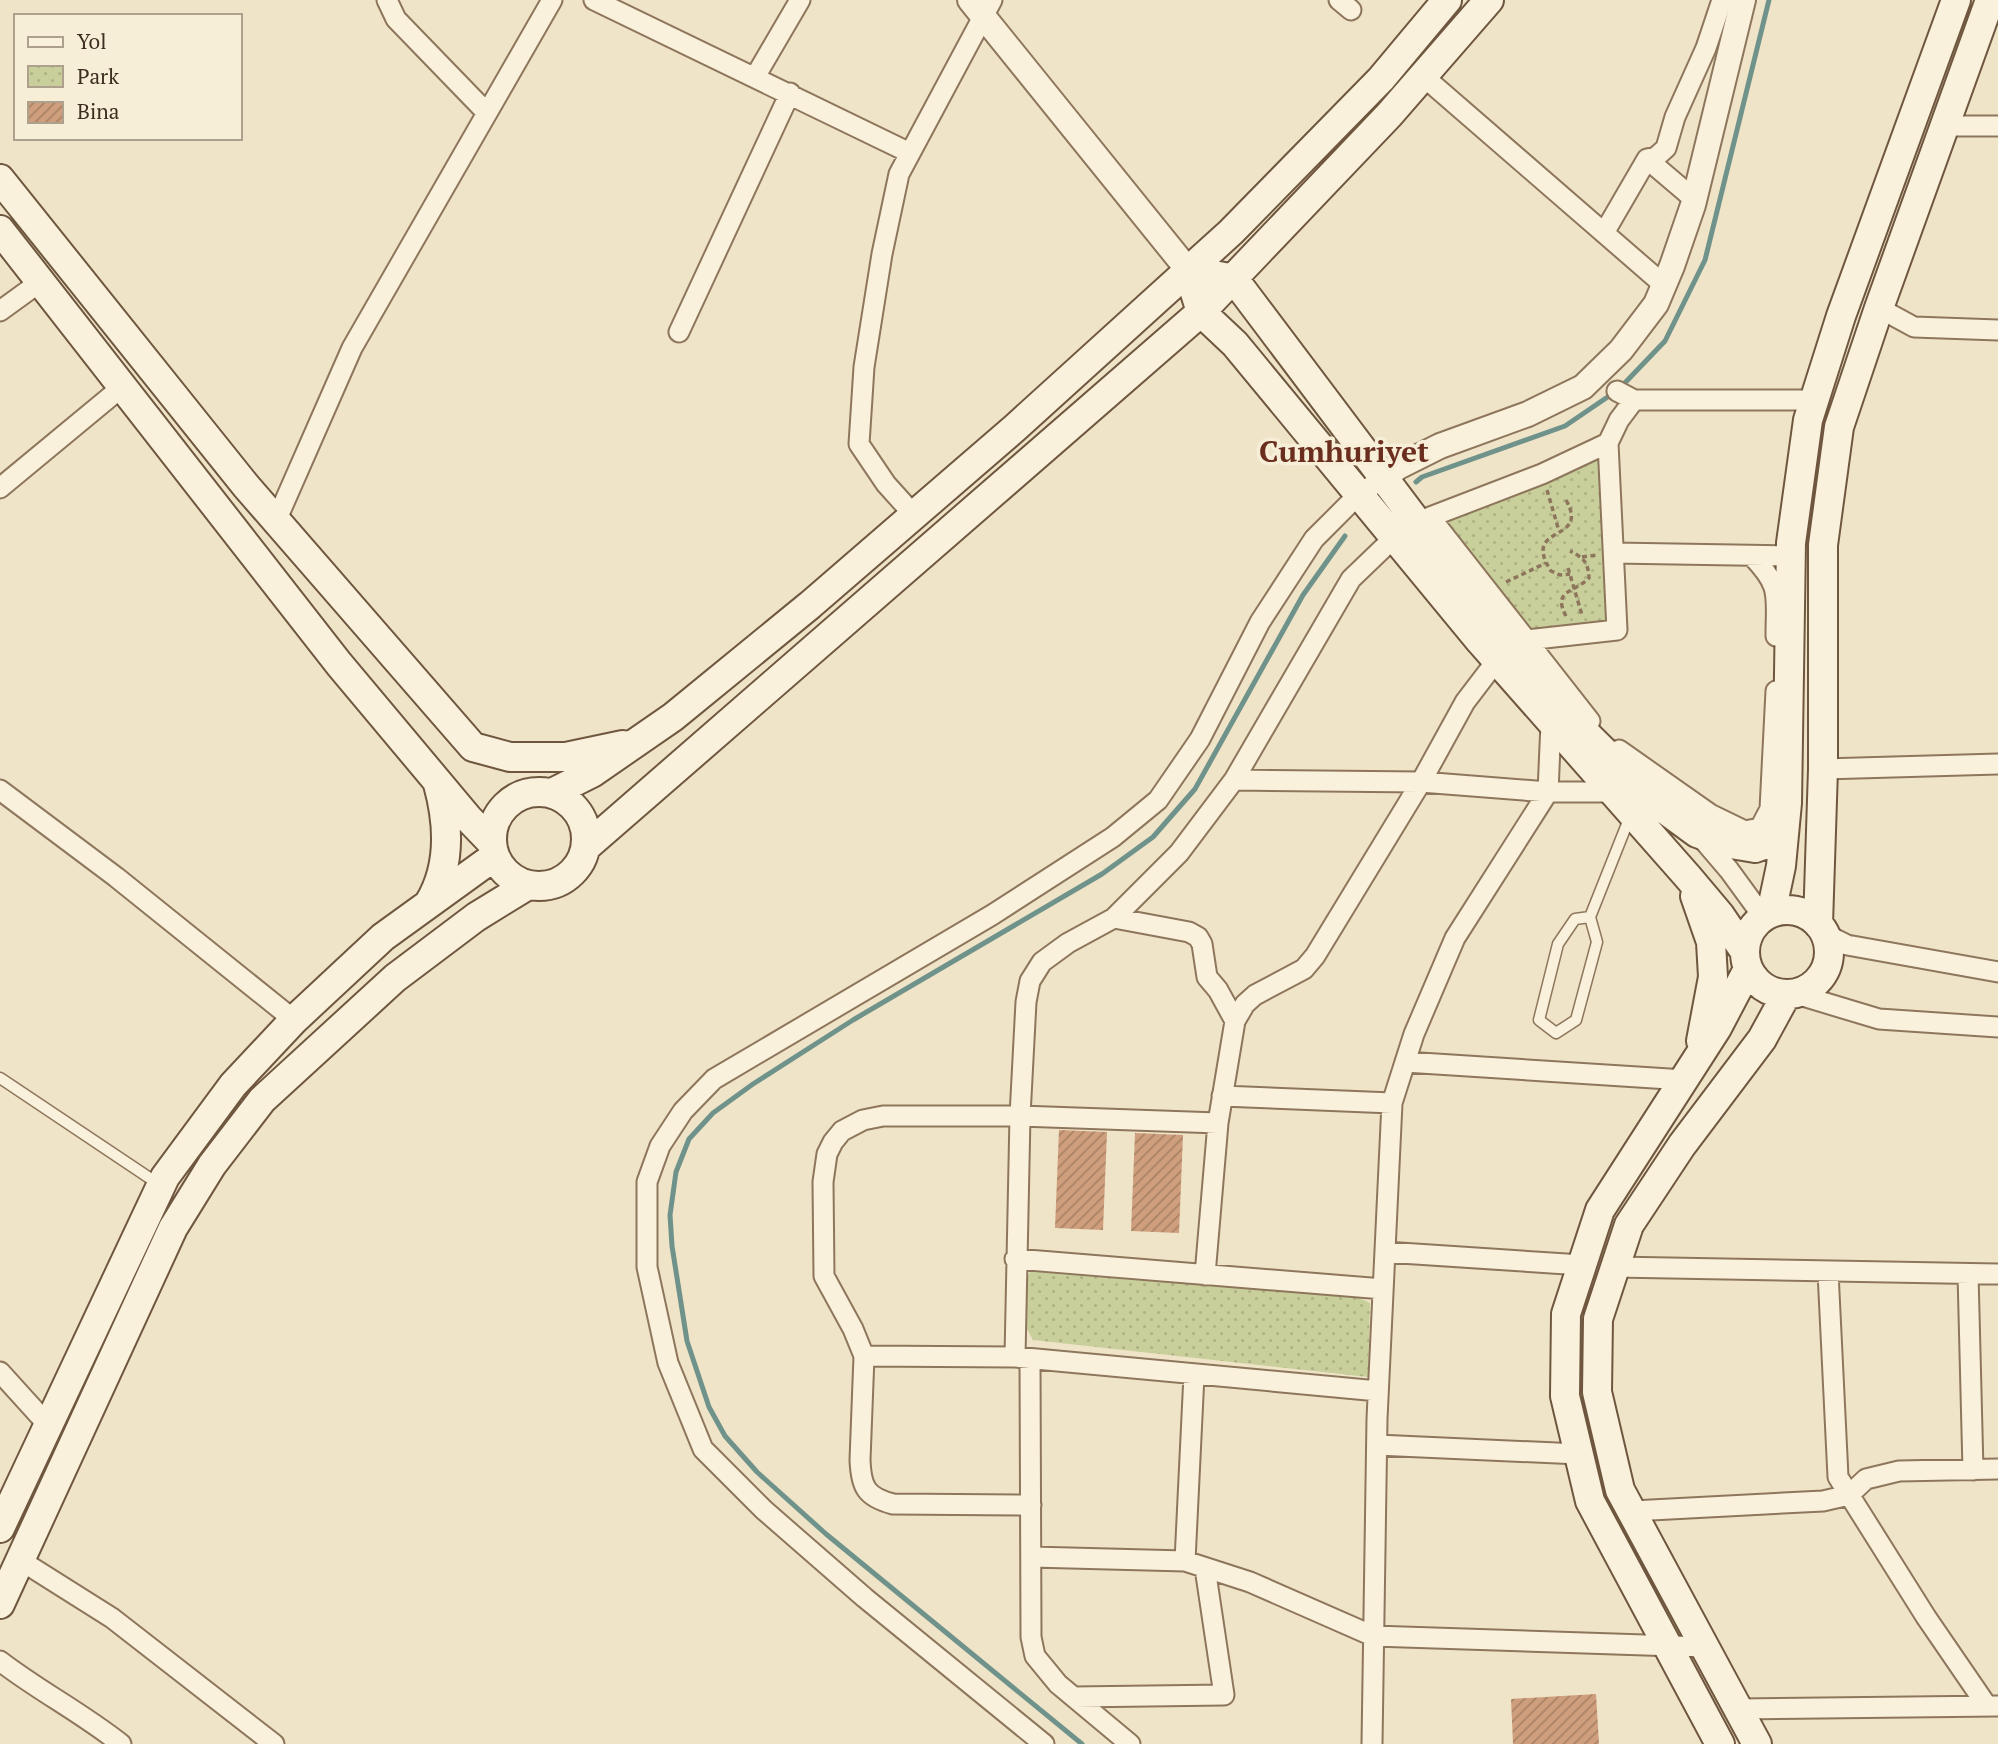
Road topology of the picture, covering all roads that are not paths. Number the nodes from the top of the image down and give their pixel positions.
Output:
1 (387, 0) edge
2 (552, 0) edge
3 (594, 0) edge
4 (800, 0) edge
5 (1447, 0) edge
6 (1489, 0) edge
7 (1721, 0) edge
8 (1743, 0) edge
9 (1956, 0) edge
10 (1990, 0) edge
11 (982, 6) edge
12 (1423, 76) junction
13 (755, 77) junction
14 (790, 93) junction
15 (487, 113) junction
16 (1944, 126) junction
17 (1998, 126) edge
18 (910, 153) junction
19 (1647, 159) junction
20 (0, 179) edge
21 (1694, 199) junction
22 (0, 230) edge
23 (1604, 233) junction
24 (1188, 270) junction
25 (1234, 279) junction
26 (40, 282) junction
27 (1664, 285) junction
28 (1878, 308) junction
29 (0, 311) edge
30 (1201, 312) junction
31 (1998, 330) edge
32 (679, 332) dead end
33 (122, 387) junction
34 (1814, 400) junction
35 (1608, 443) junction
36 (1384, 478) junction
37 (0, 488) edge
38 (1359, 494) junction
39 (914, 515) junction
40 (276, 521) junction
41 (1413, 524) junction
42 (1614, 553) junction
43 (1752, 556) junction
44 (1790, 556) junction
45 (1527, 640) junction
46 (1497, 660) junction
47 (1551, 723) junction
48 (636, 742) junction
49 (473, 747) junction
50 (1998, 765) edge
51 (1823, 769) junction
52 (1234, 780) junction
53 (438, 781) junction
54 (1421, 782) junction
55 (0, 790) edge
56 (1548, 792) junction
57 (1611, 792) junction
58 (542, 793) junction
59 (1787, 803) junction
60 (1633, 816) junction
61 (1697, 833) junction
62 (586, 847) junction
63 (493, 849) junction
64 (1688, 877) junction
65 (528, 886) junction
66 (429, 904) junction
67 (1768, 916) junction
68 (1590, 917) junction
69 (1114, 918) junction
70 (1822, 929) junction
71 (1746, 960) junction
72 (1998, 972) edge
73 (1791, 994) junction
74 (294, 1020) junction
75 (1236, 1021) junction
76 (1998, 1027) edge
77 (1405, 1062) junction
78 (1691, 1070) junction
79 (0, 1078) edge
80 (1222, 1096) junction
81 (1392, 1103) junction
82 (1020, 1116) junction
83 (1218, 1123) junction
84 (161, 1186) junction
85 (1385, 1252) junction
86 (1015, 1259) junction
87 (1582, 1265) junction
88 (1615, 1267) junction
89 (1828, 1272) junction
90 (1968, 1274) junction
91 (1998, 1274) edge
92 (1205, 1275) junction
93 (1383, 1289) junction
94 (864, 1356) junction
95 (1023, 1358) junction
96 (0, 1372) edge
97 (1194, 1375) junction
98 (1378, 1391) junction
99 (48, 1425) junction
100 (1377, 1445) junction
101 (1579, 1454) junction
102 (1998, 1469) edge
103 (1973, 1470) junction
104 (1849, 1495) junction
105 (1031, 1505) junction
106 (1632, 1511) junction
107 (0, 1528) edge
108 (1032, 1557) junction
109 (20, 1560) junction
110 (1185, 1561) junction
111 (1205, 1567) junction
112 (0, 1604) edge
113 (1373, 1636) junction
114 (1667, 1645) junction
115 (1705, 1647) junction
116 (0, 1661) edge
117 (1074, 1697) junction
118 (1992, 1706) edge
119 (1738, 1709) junction
120 (121, 1744) edge
121 (274, 1744) edge
122 (1044, 1744) edge
123 (1130, 1744) edge
124 (1371, 1744) edge
125 (1720, 1744) edge
126 (1757, 1744) edge

1 - 15 street
2 - 15 street
3 - 13 street
4 - 13 street
5 - 24 main road
6 - 12 main road
7 - 19 street
8 - 21 street
9 - 34 main road
10 - 16 main road
11 - 18 street
11 - 24 street
12 - 23 street
12 - 25 main road
13 - 14 street
14 - 18 street
14 - 32 street
15 - 40 street
16 - 17 street
16 - 28 main road
18 - 39 street
19 - 21 street
19 - 23 street
20 - 40 main road
21 - 27 street
22 - 26 main road
23 - 27 street
24 - 25 main road
24 - 30 main road
24 - 39 main road
25 - 30 main road
25 - 36 main road
26 - 29 street
26 - 33 main road
27 - 36 street
28 - 31 street
28 - 51 main road
30 - 38 main road
30 - 62 main road
33 - 37 street
33 - 53 main road
34 - 35 street
34 - 44 main road
35 - 41 street
35 - 42 street
36 - 38 street
36 - 41 main road
38 - 41 main road
38 - 122 street
39 - 48 main road
40 - 49 main road
41 - 45 street
41 - 46 main road
41 - 52 street
41 - 61 main road
42 - 43 street
42 - 45 street
43 - 44 street
43 - 45 street
44 - 59 main road
46 - 47 main road
46 - 54 street
47 - 56 street
47 - 57 main road
48 - 49 main road
48 - 58 main road
49 - 58 main road
50 - 51 street
51 - 70 main road
52 - 54 street
52 - 69 street
53 - 63 main road
53 - 66 main road
54 - 56 street
54 - 75 street
55 - 74 street
56 - 57 street
56 - 77 street
57 - 60 main road
58 - 62 main road
58 - 63 main road
59 - 61 main road
59 - 67 main road
60 - 64 main road
60 - 68 lane
61 - 67 street
62 - 65 main road
63 - 65 main road
63 - 66 main road
64 - 71 main road
64 - 78 main road
65 - 109 main road
66 - 74 main road
67 - 70 main road
67 - 71 main road
68 - 68 lane
69 - 75 street
69 - 82 street
70 - 72 street
70 - 73 main road
71 - 73 main road
71 - 78 main road
73 - 76 street
73 - 88 main road
74 - 84 main road
75 - 80 street
77 - 78 street
77 - 81 street
78 - 87 main road
79 - 84 lane
80 - 81 street
80 - 83 street
81 - 85 street
82 - 83 street
82 - 86 street
82 - 94 street
83 - 92 street
84 - 99 main road
85 - 87 street
85 - 93 street
86 - 92 street
86 - 95 street
87 - 101 main road
88 - 89 street
88 - 106 main road
89 - 90 street
89 - 104 street
90 - 91 street
90 - 103 street
92 - 93 street
93 - 98 street
94 - 95 street
94 - 105 street
95 - 97 street
95 - 105 street
96 - 99 street
97 - 98 street
97 - 110 street
98 - 100 street
99 - 107 main road
100 - 101 street
100 - 113 street
101 - 114 main road
102 - 103 street
103 - 104 street
104 - 106 street
104 - 118 street
105 - 108 street
106 - 115 main road
108 - 110 street
108 - 117 street
109 - 112 main road
109 - 121 street
110 - 111 street
111 - 113 street
111 - 117 street
113 - 114 street
113 - 124 street
114 - 115 street
114 - 125 main road
115 - 119 main road
116 - 120 street
117 - 123 street
118 - 119 street
119 - 126 main road

